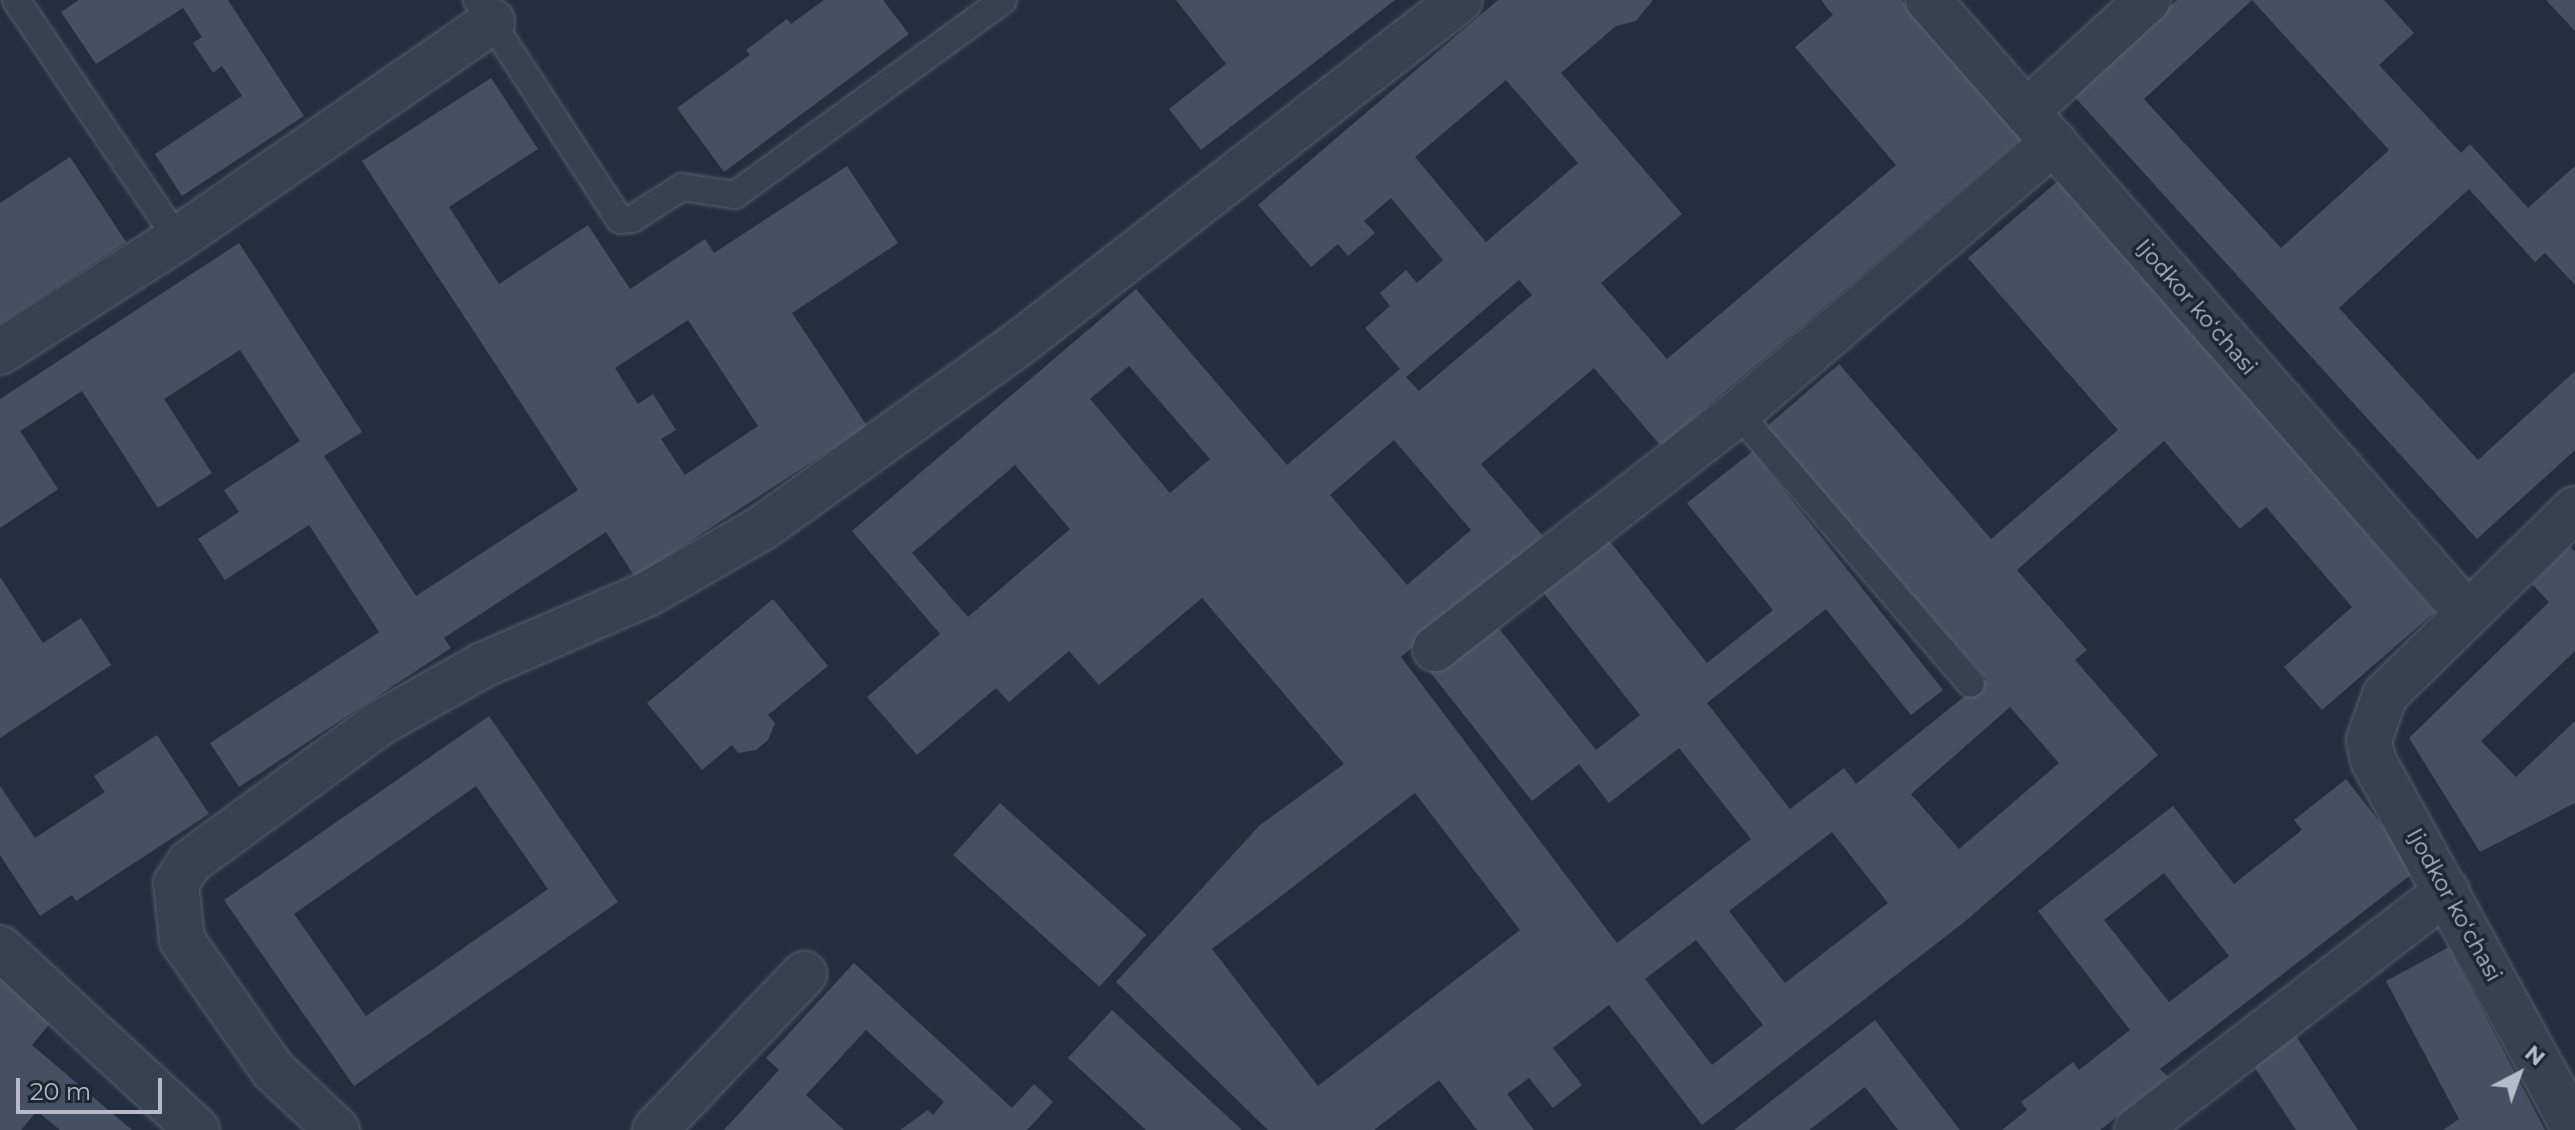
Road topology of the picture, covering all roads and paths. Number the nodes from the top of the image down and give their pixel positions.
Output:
1 (16, 0) edge
2 (1003, 0) edge
3 (1460, 0) edge
4 (1928, 0) edge
5 (2148, 0) edge
6 (484, 11) edge
7 (2040, 127) junction
8 (177, 239) junction
9 (0, 352) edge
10 (1738, 413) junction
11 (2575, 509) edge
12 (2466, 612) junction
13 (1435, 649) dead end
14 (1971, 684) dead end
15 (2447, 891) junction
16 (0, 948) edge
17 (804, 974) dead end
18 (2575, 1129) edge
19 (197, 1130) edge
20 (337, 1130) edge
21 (655, 1130) edge
22 (2137, 1130) edge

1 - 8 lane
2 - 6 lane
3 - 20 street
4 - 7 street, Ijodkor koʻchasi
5 - 7 street
6 - 8 street
7 - 10 street
7 - 12 street, Ijodkor koʻchasi
8 - 9 street
10 - 13 street
10 - 14 lane
11 - 12 street, Ijodkor koʻchasi
12 - 15 street, Ijodkor koʻchasi
15 - 18 street, Ijodkor koʻchasi
15 - 22 street
16 - 19 street
17 - 21 street

